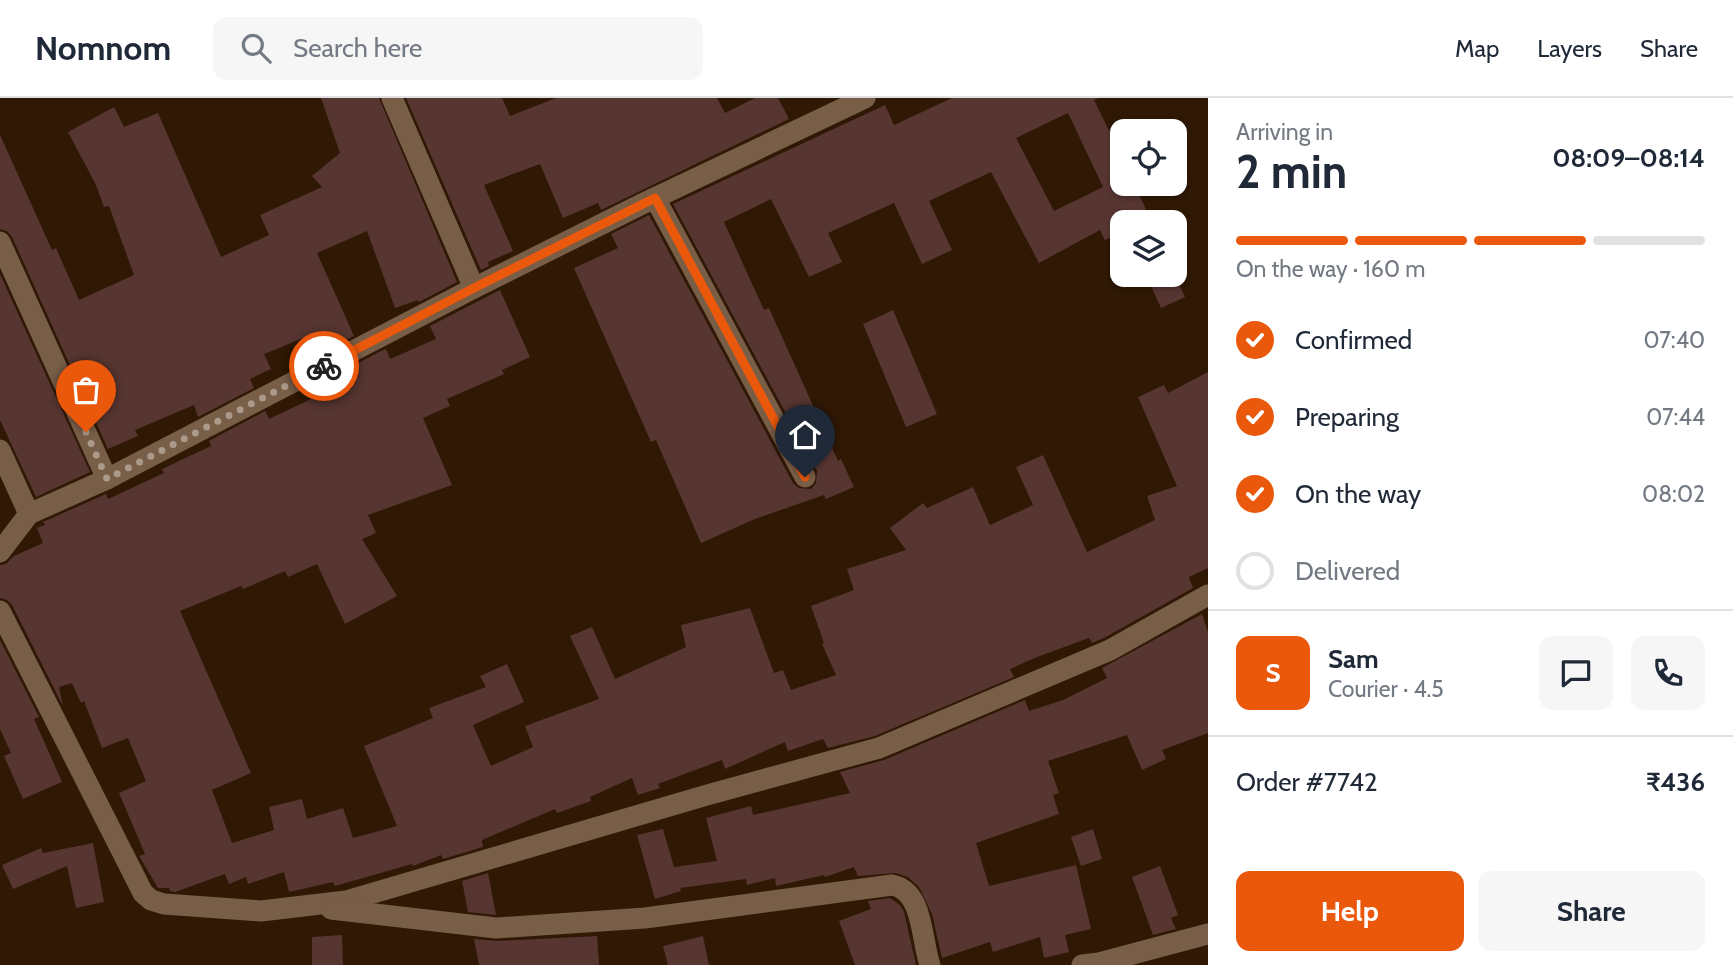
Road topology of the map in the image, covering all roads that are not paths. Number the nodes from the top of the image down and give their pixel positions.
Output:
1 (392, 98) edge
2 (865, 98) edge
3 (655, 198) junction
4 (0, 242) edge
5 (474, 288) junction
6 (0, 450) edge
7 (805, 477) dead end
8 (107, 479) junction
9 (29, 514) junction
10 (0, 552) edge
11 (1208, 595) edge
12 (0, 611) edge
13 (308, 906) junction
14 (1208, 934) edge
15 (930, 965) edge
16 (1082, 965) edge

1 - 5 street
2 - 3 street
3 - 5 street
3 - 7 street
4 - 8 street
5 - 8 street
6 - 9 street
8 - 9 street
9 - 10 street
11 - 13 street
12 - 13 street
13 - 15 street
14 - 16 street

